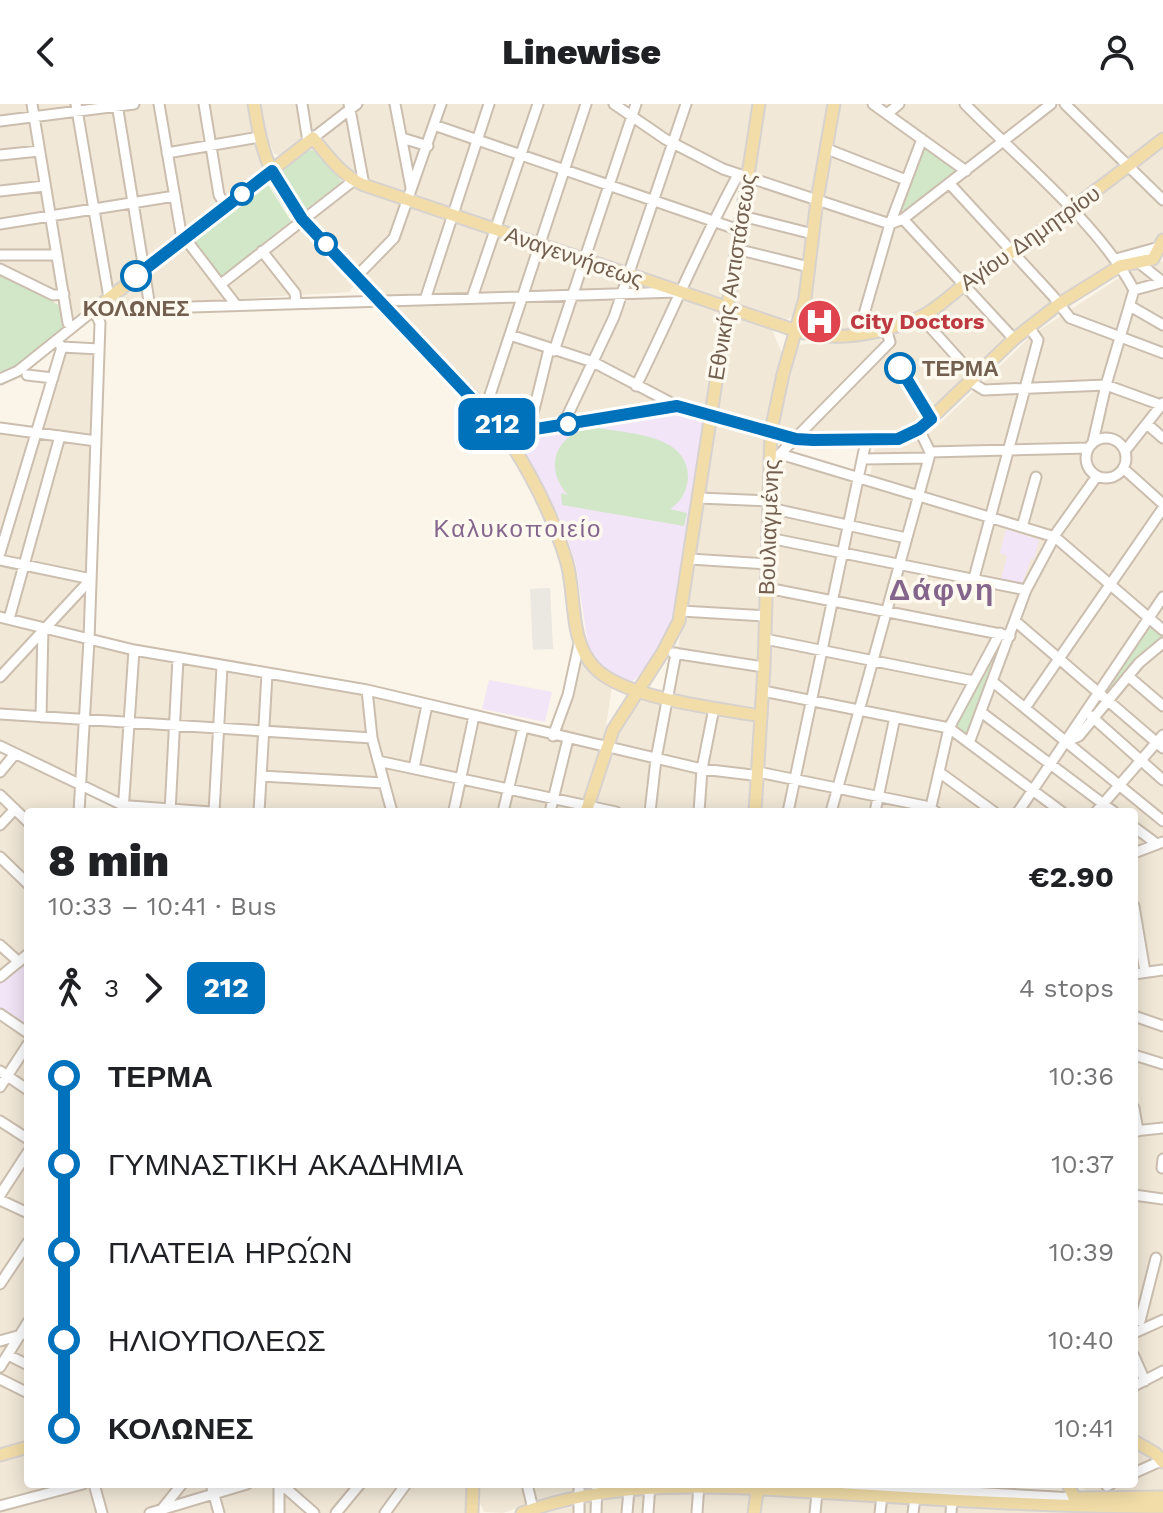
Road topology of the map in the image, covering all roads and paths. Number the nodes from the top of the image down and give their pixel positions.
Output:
1 (32, 104) edge
2 (134, 104) edge
3 (159, 104) edge
4 (204, 104) edge
5 (254, 104) edge
6 (302, 104) edge
7 (395, 104) edge
8 (441, 104) edge
9 (489, 104) edge
10 (538, 104) edge
11 (586, 104) edge
12 (614, 104) edge
13 (636, 104) edge
14 (686, 104) edge
15 (759, 104) edge
16 (834, 104) edge
17 (873, 104) edge
18 (899, 104) edge
19 (965, 104) edge
20 (1051, 104) edge
21 (1065, 104) edge
22 (118, 105) edge
23 (352, 106) edge
24 (77, 108) edge
25 (887, 114) junction
26 (632, 117) junction
27 (34, 118) junction
28 (0, 121) edge
29 (434, 125) junction
30 (260, 137) junction
31 (402, 138) junction
32 (922, 139) junction
33 (1163, 139) edge
34 (311, 140) junction
35 (477, 140) junction
36 (1002, 142) junction
37 (672, 143) junction
38 (211, 145) junction
39 (428, 146) junction
40 (827, 149) junction
41 (39, 151) junction
42 (167, 153) junction
43 (0, 155) edge
44 (521, 155) junction
45 (1129, 166) junction
46 (565, 170) junction
47 (272, 171) junction
48 (966, 171) junction
49 (743, 177) junction
50 (906, 180) junction
51 (358, 183) junction
52 (949, 183) junction
53 (608, 185) junction
54 (45, 186) junction
55 (0, 191) edge
56 (175, 196) junction
57 (410, 196) junction
58 (654, 200) junction
59 (817, 200) junction
60 (1163, 200) edge
61 (134, 202) junction
62 (226, 206) junction
63 (94, 209) junction
64 (1071, 210) junction
65 (453, 215) junction
66 (50, 216) junction
67 (742, 216) junction
68 (302, 219) junction
69 (903, 219) junction
70 (713, 221) junction
71 (0, 224) edge
72 (890, 224) junction
73 (495, 230) junction
74 (739, 230) junction
75 (813, 234) junction
76 (184, 239) junction
77 (540, 245) junction
78 (736, 249) junction
79 (1160, 249) edge
80 (262, 251) junction
81 (1013, 252) junction
82 (0, 255) edge
83 (57, 255) junction
84 (583, 260) junction
85 (1118, 262) junction
86 (1138, 262) junction
87 (809, 267) junction
88 (0, 269) edge
89 (146, 269) junction
90 (628, 275) junction
91 (356, 277) junction
92 (1163, 282) edge
93 (221, 284) junction
94 (965, 284) junction
95 (1134, 290) junction
96 (678, 292) junction
97 (64, 294) junction
98 (621, 294) junction
99 (572, 295) junction
100 (523, 297) junction
101 (109, 298) junction
102 (472, 298) junction
103 (425, 300) junction
104 (379, 301) junction
105 (296, 303) junction
106 (1059, 304) junction
107 (236, 305) junction
108 (1130, 306) junction
109 (150, 307) junction
110 (727, 308) junction
111 (94, 310) junction
112 (921, 317) junction
113 (1163, 325) edge
114 (72, 327) junction
115 (1029, 327) junction
116 (886, 329) junction
117 (797, 331) junction
118 (510, 335) junction
119 (858, 335) junction
120 (1121, 337) junction
121 (1014, 339) junction
122 (59, 344) junction
123 (99, 349) junction
124 (552, 350) junction
125 (1163, 353) edge
126 (593, 362) junction
127 (27, 375) dead end
128 (53, 378) junction
129 (0, 379) edge
130 (973, 379) junction
131 (1106, 385) junction
132 (636, 386) junction
133 (1024, 388) junction
134 (1162, 404) edge
135 (677, 406) junction
136 (485, 410) junction
137 (711, 414) junction
138 (1147, 424) junction
139 (563, 425) junction
140 (0, 428) edge
141 (919, 429) junction
142 (529, 430) junction
143 (771, 431) junction
144 (37, 433) junction
145 (505, 434) junction
146 (60, 436) junction
147 (1163, 438) edge
148 (796, 439) junction
149 (96, 441) junction
150 (866, 441) junction
151 (1090, 445) junction
152 (1007, 450) junction
153 (1125, 451) junction
154 (929, 455) junction
155 (776, 458) junction
156 (863, 459) junction
157 (1123, 468) junction
158 (1097, 476) junction
159 (1036, 477) dead end
160 (859, 478) junction
161 (918, 496) junction
162 (699, 498) junction
163 (770, 504) junction
164 (1163, 506) edge
165 (989, 517) junction
166 (849, 525) junction
167 (1022, 527) junction
168 (1055, 537) junction
169 (769, 538) junction
170 (906, 538) junction
171 (843, 552) junction
172 (0, 553) edge
173 (690, 559) junction
174 (0, 560) edge
175 (899, 563) junction
176 (768, 564) junction
177 (24, 565) junction
178 (974, 578) junction
179 (91, 579) junction
180 (1111, 584) junction
181 (767, 588) junction
182 (1026, 590) junction
183 (1163, 597) edge
184 (833, 600) junction
185 (886, 610) junction
186 (681, 611) junction
187 (766, 616) junction
188 (4, 618) edge
189 (1149, 618) junction
190 (1015, 621) junction
191 (43, 628) junction
192 (1163, 630) edge
193 (1005, 635) junction
194 (765, 639) junction
195 (89, 640) junction
196 (1163, 643) edge
197 (579, 644) junction
198 (134, 650) junction
199 (822, 650) junction
200 (670, 652) junction
201 (178, 658) junction
202 (1060, 658) junction
203 (873, 660) junction
204 (222, 667) junction
205 (764, 667) junction
206 (267, 674) junction
207 (1128, 676) junction
208 (0, 677) edge
209 (974, 681) junction
210 (615, 682) junction
211 (993, 682) junction
212 (367, 690) junction
213 (638, 690) junction
214 (763, 691) junction
215 (1098, 692) junction
216 (667, 699) junction
217 (812, 700) junction
218 (1108, 701) junction
219 (427, 705) junction
220 (1163, 706) edge
221 (714, 708) junction
222 (1025, 708) junction
223 (859, 710) junction
224 (1085, 711) junction
225 (981, 712) junction
226 (0, 714) edge
227 (474, 716) junction
228 (761, 716) junction
229 (41, 717) junction
230 (895, 717) junction
231 (619, 718) junction
232 (84, 719) junction
233 (1093, 719) junction
234 (130, 722) junction
235 (175, 725) junction
236 (218, 728) junction
237 (523, 728) junction
238 (949, 728) junction
239 (264, 731) junction
240 (553, 736) junction
241 (372, 738) junction
242 (568, 739) junction
243 (1067, 741) junction
244 (1161, 742) edge
245 (969, 743) junction
246 (0, 746) edge
247 (606, 748) junction
248 (15, 754) junction
249 (656, 759) junction
250 (1141, 760) junction
251 (378, 761) junction
252 (1050, 764) junction
253 (414, 768) junction
254 (702, 769) junction
255 (0, 772) edge
256 (939, 772) junction
257 (758, 774) junction
258 (261, 776) junction
259 (461, 779) junction
260 (795, 780) junction
261 (1163, 780) edge
262 (384, 783) junction
263 (81, 785) junction
264 (1119, 785) junction
265 (838, 788) junction
266 (508, 789) junction
267 (1033, 790) junction
268 (0, 795) edge
269 (878, 796) junction
270 (553, 798) junction
271 (79, 808) edge
272 (122, 808) edge
273 (124, 808) edge
274 (170, 808) edge
275 (212, 808) edge
276 (259, 808) edge
277 (391, 808) edge
278 (454, 808) edge
279 (504, 808) edge
280 (551, 808) edge
281 (584, 808) edge
282 (587, 808) edge
283 (650, 808) edge
284 (699, 808) edge
285 (755, 808) edge
286 (789, 808) edge
287 (832, 808) edge
288 (876, 808) edge
289 (921, 808) edge
290 (933, 808) edge
291 (988, 808) edge
292 (1021, 808) edge
293 (1057, 808) edge
294 (1099, 808) edge
295 (15, 809) junction
296 (24, 818) edge
297 (1163, 821) edge
298 (0, 825) edge
299 (1138, 830) edge
300 (1161, 845) edge
301 (1138, 852) edge
302 (2, 863) edge
303 (24, 881) edge
304 (1138, 930) edge
305 (0, 945) edge
306 (24, 958) edge
307 (19, 962) junction
308 (1163, 970) edge
309 (1145, 972) junction
310 (1138, 973) edge
311 (0, 977) edge
312 (0, 1014) edge
313 (1138, 1017) edge
314 (1163, 1026) edge
315 (24, 1030) edge
316 (24, 1049) edge
317 (1138, 1056) edge
318 (1163, 1064) edge
319 (4, 1073) edge
320 (0, 1087) edge
321 (24, 1087) edge
322 (0, 1121) edge
323 (1163, 1128) edge
324 (1138, 1131) edge
325 (24, 1136) edge
326 (24, 1158) edge
327 (1163, 1159) edge
328 (1162, 1168) edge
329 (1138, 1196) edge
330 (0, 1197) edge
331 (1163, 1198) edge
332 (24, 1211) edge
333 (24, 1248) edge
334 (1156, 1258) dead end
335 (1, 1282) edge
336 (1138, 1318) edge
337 (1163, 1320) edge
338 (1138, 1321) edge
339 (1138, 1331) edge
340 (24, 1335) edge
341 (0, 1341) edge
342 (8, 1355) junction
343 (24, 1363) edge
344 (1138, 1365) edge
345 (0, 1367) edge
346 (1163, 1371) edge
347 (0, 1379) edge
348 (1145, 1381) junction
349 (1138, 1384) edge
350 (24, 1391) edge
351 (1138, 1444) edge
352 (24, 1448) edge
353 (0, 1455) edge
354 (1163, 1461) edge
355 (1138, 1471) edge
356 (68, 1488) edge
357 (95, 1488) edge
358 (179, 1488) edge
359 (212, 1488) edge
360 (235, 1488) edge
361 (280, 1488) edge
362 (285, 1488) edge
363 (357, 1488) edge
364 (403, 1488) edge
365 (527, 1488) edge
366 (640, 1488) edge
367 (650, 1488) edge
368 (698, 1488) edge
369 (758, 1488) edge
370 (768, 1488) edge
371 (1070, 1488) edge
372 (596, 1489) edge
373 (881, 1489) edge
374 (579, 1490) edge
375 (629, 1490) junction
376 (953, 1492) edge
377 (817, 1493) junction
378 (214, 1495) junction
379 (1163, 1497) edge
380 (915, 1498) junction
381 (1005, 1501) edge
382 (0, 1506) edge
383 (472, 1507) edge
384 (1082, 1507) edge
385 (1163, 1507) edge
386 (176, 1509) edge
387 (161, 1510) junction
388 (526, 1512) edge
389 (102, 1513) edge
390 (150, 1513) edge
391 (219, 1513) edge
392 (279, 1513) edge
393 (314, 1513) edge
394 (336, 1513) edge
395 (385, 1513) edge
396 (479, 1513) edge
397 (579, 1513) edge
398 (596, 1513) edge
399 (627, 1513) edge
400 (648, 1513) edge
401 (697, 1513) edge
402 (754, 1513) edge
403 (815, 1513) edge
404 (880, 1513) edge
405 (913, 1513) edge
406 (951, 1513) edge
407 (1160, 1513) edge

1 - 27 street
2 - 22 street
3 - 42 street
4 - 38 street
5 - 30 main road
6 - 34 street
7 - 31 street
8 - 29 street
9 - 35 street
10 - 44 street
11 - 46 street
12 - 26 street
13 - 26 street
14 - 37 street
15 - 49 main road, Εθνικής Αντιστάσεως
16 - 40 main road, Βουλιαγμένης
17 - 25 street
18 - 25 street
19 - 36 street
20 - 36 street
21 - 45 street
22 - 24 street
22 - 61 street
23 - 34 street
23 - 51 street
24 - 27 street
24 - 63 street
25 - 32 street
26 - 37 street
26 - 53 street
27 - 28 street
27 - 41 street
29 - 35 street
29 - 39 street
30 - 38 street
30 - 47 main road
31 - 39 street
31 - 57 street
32 - 48 street
32 - 50 street
33 - 45 main road, Αγίου Δημητρίου
34 - 47 main road
34 - 51 main road
35 - 44 street
35 - 65 street
36 - 48 street
36 - 64 street
37 - 49 street
37 - 58 street
38 - 42 street
38 - 62 street
39 - 57 street
40 - 50 street
40 - 59 main road, Βουλιαγμένης
41 - 43 street
41 - 54 street
42 - 56 street
44 - 46 street
44 - 73 street
45 - 60 street
45 - 64 main road, Αγίου Δημητρίου
46 - 53 street
46 - 77 street
47 - 62 main road
47 - 68 main road
48 - 52 street
49 - 59 street
49 - 67 main road, Εθνικής Αντιστάσεως
49 - 70 street
50 - 72 street
51 - 57 main road, Αναγεννήσεως
51 - 68 street
52 - 69 street
52 - 81 street
53 - 58 street
53 - 84 street
54 - 55 street
54 - 66 street
56 - 61 street
56 - 76 street
57 - 65 main road, Αναγεννήσεως
57 - 91 street
58 - 70 street
58 - 90 street
59 - 72 street
59 - 75 main road, Βουλιαγμένης
61 - 63 street
61 - 89 street
62 - 76 main road
63 - 66 street
63 - 101 street
64 - 81 main road, Αγίου Δημητρίου
64 - 85 street
65 - 73 main road, Αναγεννήσεως
65 - 103 street
66 - 71 street
66 - 83 street
67 - 74 main road, Εθνικής Αντιστάσεως
67 - 75 street
68 - 80 street
68 - 91 main road
69 - 72 street
69 - 94 street
70 - 74 street
70 - 96 street
72 - 119 street
73 - 77 main road, Αναγεννήσεως
73 - 102 street
74 - 78 main road, Εθνικής Αντιστάσεως
75 - 87 main road, Βουλιαγμένης
76 - 89 main road
76 - 93 street
77 - 84 main road, Αναγεννήσεως
77 - 100 street
78 - 87 street
78 - 110 main road, Εθνικής Αντιστάσεως
79 - 85 street
79 - 86 main road
80 - 93 street
80 - 105 street
81 - 94 main road, Αγίου Δημητρίου
81 - 106 street
82 - 83 street
83 - 97 street
84 - 90 main road, Αναγεννήσεως
84 - 99 street
85 - 86 main road
85 - 95 street
85 - 106 main road
86 - 92 street
87 - 117 main road, Βουλιαγμένης
88 - 97 street
89 - 101 main road
89 - 109 street
90 - 96 main road, Αναγεννήσεως
90 - 98 street
91 - 104 main road
92 - 95 street
93 - 107 street
94 - 112 main road, Αγίου Δημητρίου
94 - 121 street
95 - 108 street
96 - 98 street
96 - 110 main road, Αναγεννήσεως
96 - 132 street
97 - 114 street
98 - 99 street
98 - 126 street
99 - 100 street
99 - 124 street
100 - 102 street
100 - 118 street
101 - 111 main road
102 - 103 street
103 - 104 street
104 - 105 street
104 - 136 main road
105 - 107 street
106 - 115 main road
106 - 120 street
107 - 109 street
108 - 113 street
108 - 120 street
109 - 111 street
110 - 117 main road, Αναγεννήσεως
110 - 137 main road, Εθνικής Αντιστάσεως
111 - 114 street
111 - 123 street
112 - 116 main road, Αγίου Δημητρίου
112 - 130 street
114 - 122 street
115 - 121 main road
115 - 133 street
116 - 119 main road, Αγίου Δημητρίου
116 - 148 street
117 - 119 main road, Αγίου Δημητρίου
117 - 143 main road, Βουλιαγμένης
118 - 124 street
118 - 136 street
120 - 125 street
120 - 131 street
121 - 130 main road
122 - 123 street
122 - 128 street
122 - 129 street
123 - 149 street
124 - 126 street
124 - 142 street
126 - 132 street
126 - 139 street
127 - 128 street
128 - 144 street
130 - 133 street
130 - 141 main road
131 - 133 street
131 - 134 street
131 - 151 street
132 - 135 street
133 - 152 street
134 - 138 street
135 - 137 main road
135 - 139 main road
136 - 145 main road
137 - 143 main road
137 - 162 main road, Εθνικής Αντιστάσεως
138 - 147 street
138 - 153 street
139 - 142 main road
140 - 144 street
141 - 150 main road
141 - 154 street
142 - 145 main road
143 - 148 main road
143 - 155 main road, Βουλιαγμένης
144 - 146 street
144 - 172 street
145 - 197 main road
146 - 149 street
146 - 177 street
148 - 150 main road
148 - 155 street
149 - 179 street
150 - 156 street
151 - 152 street
151 - 153 street
151 - 158 street
152 - 154 street
152 - 165 street
153 - 157 street
154 - 156 street
154 - 161 street
155 - 160 street
155 - 163 main road, Βουλιαγμένης
156 - 160 street
157 - 158 street
157 - 164 street
158 - 168 street
159 - 167 street
160 - 161 street
160 - 166 street
161 - 165 street
161 - 170 street
162 - 163 street
162 - 173 main road, Εθνικής Αντιστάσεως
163 - 166 street
163 - 169 main road, Βουλιαγμένης
164 - 180 street
165 - 167 street
165 - 178 street
166 - 170 street
166 - 171 street
167 - 168 street
168 - 180 street
168 - 182 street
169 - 171 street
169 - 176 main road, Βουλιαγμένης
170 - 175 street
171 - 175 street
171 - 184 street
173 - 176 street
173 - 186 main road, Εθνικής Αντιστάσεως
174 - 177 street
175 - 178 street
175 - 185 street
176 - 181 main road, Βουλιαγμένης
177 - 179 street
177 - 188 street
178 - 182 street
179 - 191 street
179 - 195 street
180 - 189 street
180 - 202 street
181 - 184 street
181 - 187 main road, Βουλιαγμένης
182 - 190 street
183 - 189 street
184 - 185 street
184 - 199 street
185 - 193 street
185 - 203 street
186 - 187 street
186 - 200 main road, Εθνικής Αντιστάσεως
187 - 194 main road, Βουλιαγμένης
188 - 191 street
189 - 192 street
189 - 215 street
190 - 193 street
190 - 202 street
191 - 195 street
191 - 208 street
191 - 229 street
193 - 209 street
193 - 211 street
194 - 199 street
194 - 205 main road, Βουλιαγμένης
195 - 198 street
195 - 232 street
196 - 207 street
197 - 210 main road
197 - 240 street
198 - 201 street
198 - 234 street
199 - 203 street
199 - 217 street
200 - 205 street
200 - 213 main road, Εθνικής Αντιστάσεως
200 - 216 street, Εθνικής Αντιστάσεως
201 - 204 street
201 - 235 street
202 - 215 street
202 - 222 street
203 - 209 street
203 - 223 street
204 - 206 street
204 - 236 street
205 - 214 main road, Βουλιαγμένης
206 - 212 street
206 - 239 street
207 - 218 street
207 - 220 street
209 - 238 street
210 - 213 main road
210 - 231 main road
211 - 222 street
211 - 225 street
212 - 219 street
212 - 241 street
213 - 216 main road
213 - 231 main road, Εθνικής Αντιστάσεως
214 - 217 street
214 - 228 main road, Βουλιαγμένης
215 - 218 street
215 - 224 street
216 - 221 main road
216 - 249 street, Εθνικής Αντιστάσεως
217 - 223 street
217 - 260 street
218 - 233 street
218 - 244 street
219 - 227 street
219 - 253 street
221 - 228 main road
221 - 254 street
222 - 243 street
223 - 230 street
223 - 265 street
224 - 233 street
224 - 243 street
225 - 245 street
225 - 252 street
226 - 229 street
227 - 237 street
227 - 259 street
228 - 257 main road, Βουλιαγμένης
229 - 232 street
230 - 238 street
230 - 269 street
231 - 247 main road, Εθνικής Αντιστάσεως
232 - 234 street
232 - 263 street
233 - 243 street
233 - 250 street
234 - 235 street
234 - 273 street
235 - 236 street
235 - 274 street
236 - 239 street
236 - 275 street
237 - 240 street
237 - 266 street
238 - 245 street
238 - 256 street
239 - 241 street
239 - 258 street
240 - 242 street
241 - 251 street
242 - 247 street
242 - 270 street
243 - 252 street
243 - 264 street
244 - 250 street
245 - 267 street
246 - 248 street
247 - 249 street
247 - 282 main road, Εθνικής Αντιστάσεως
248 - 255 street
248 - 263 street
249 - 254 street
249 - 283 street, Εθνικής Αντιστάσεως
250 - 261 street
250 - 264 street
251 - 253 street
251 - 262 street
252 - 267 street
252 - 294 street
253 - 259 street
254 - 257 street
254 - 284 street
256 - 290 street
256 - 291 street
257 - 260 street
257 - 285 main road, Βουλιαγμένης
258 - 262 street
258 - 276 street
259 - 266 street
259 - 278 street
260 - 265 street
260 - 286 street
262 - 277 street
263 - 271 street
263 - 272 street
264 - 294 street
264 - 297 street
265 - 269 street
265 - 287 street
266 - 270 street
266 - 279 street
267 - 292 street
267 - 293 street
268 - 295 street
269 - 288 street
269 - 289 street
270 - 280 street
270 - 281 street
295 - 296 street
295 - 298 street
299 - 300 street
300 - 301 street
302 - 303 street
304 - 309 street
305 - 307 street
306 - 307 street
307 - 311 street
308 - 309 street
309 - 310 street
312 - 315 street
313 - 314 street
316 - 319 street
317 - 318 street
319 - 320 street
319 - 321 street
322 - 325 street
323 - 324 street
326 - 330 street
327 - 328 street
329 - 331 street
330 - 332 street
333 - 335 street
334 - 336 street
337 - 338 street
337 - 339 street
340 - 341 street
340 - 342 street
342 - 343 street
342 - 345 street
344 - 348 street
346 - 348 street
347 - 350 street
348 - 349 street
351 - 354 main road
352 - 353 main road
354 - 355 street
356 - 382 street
357 - 389 street
358 - 387 street
359 - 378 street
360 - 378 street
361 - 392 street
362 - 393 street
363 - 394 street
364 - 395 street
365 - 388 street
366 - 375 main road
367 - 400 street
368 - 401 street
369 - 402 main road
370 - 377 main road
371 - 384 main road
372 - 374 main road
372 - 375 main road
372 - 398 street
373 - 376 street
373 - 377 main road
373 - 380 main road
373 - 404 street
374 - 388 main road
374 - 397 street
375 - 399 street
376 - 380 main road
376 - 381 main road
376 - 406 street
377 - 403 street
378 - 386 street
378 - 391 street
379 - 384 main road
380 - 405 street
381 - 384 main road
383 - 396 main road
384 - 385 main road
385 - 407 street
386 - 387 street
387 - 390 street

